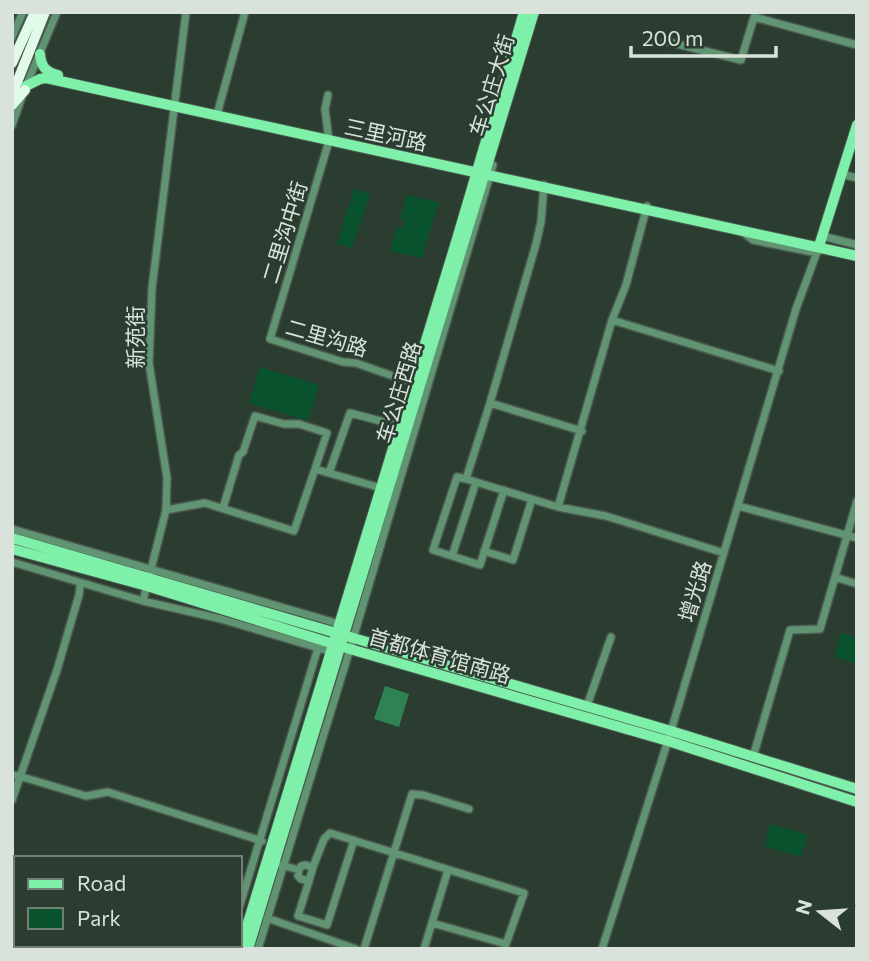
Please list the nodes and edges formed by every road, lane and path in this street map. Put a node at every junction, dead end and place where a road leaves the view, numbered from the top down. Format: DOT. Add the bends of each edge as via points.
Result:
graph roads {
  1 [pos="23,12"];
  2 [pos="35,12"];
  3 [pos="45,12"];
  4 [pos="57,12"];
  5 [pos="186,12"];
  6 [pos="245,12"];
  7 [pos="524,12"];
  8 [pos="534,12"];
  9 [pos="12,37"];
  10 [pos="664,41"];
  11 [pos="857,45"];
  12 [pos="40,54"];
  13 [pos="12,63"];
  14 [pos="25,88"];
  15 [pos="12,95"];
  16 [pos="328,95"];
  17 [pos="12,104"];
  18 [pos="175,105"];
  19 [pos="219,111"];
  20 [pos="12,125"];
  21 [pos="857,125"];
  22 [pos="329,139"];
  23 [pos="486,171"];
  24 [pos="841,174"];
  25 [pos="857,178"];
  26 [pos="544,185"];
  27 [pos="646,210"];
  28 [pos="819,245"];
  29 [pos="470,246"];
  30 [pos="854,252"];
  31 [pos="459,259"];
  32 [pos="857,262"];
  33 [pos="612,320"];
  34 [pos="270,339"];
  35 [pos="779,371"];
  36 [pos="413,383"];
  37 [pos="489,403"];
  38 [pos="400,426"];
  39 [pos="582,430"];
  40 [pos="327,433"];
  41 [pos="342,437"];
  42 [pos="315,469"];
  43 [pos="329,473"];
  44 [pos="466,479"];
  45 [pos="476,482"];
  46 [pos="381,488"];
  47 [pos="504,491"];
  48 [pos="532,499"];
  49 [pos="857,501"];
  50 [pos="738,506"];
  51 [pos="558,507"];
  52 [pos="223,508"];
  53 [pos="166,510"];
  54 [pos="12,529"];
  55 [pos="847,535"];
  56 [pos="12,538"];
  57 [pos="857,538"];
  58 [pos="12,549"];
  59 [pos="484,551"];
  60 [pos="724,553"];
  61 [pos="452,556"];
  62 [pos="12,562"];
  63 [pos="149,578"];
  64 [pos="835,578"];
  65 [pos="857,584"];
  66 [pos="80,587"];
  67 [pos="143,601"];
  68 [pos="611,637"];
  69 [pos="341,640"];
  70 [pos="318,648"];
  71 [pos="587,706"];
  72 [pos="670,736"];
  73 [pos="752,757"];
  74 [pos="16,776"];
  75 [pos="857,789"];
  76 [pos="12,800"];
  77 [pos="857,802"];
  78 [pos="469,809"];
  79 [pos="354,840"];
  80 [pos="261,841"];
  81 [pos="393,852"];
  82 [pos="275,863"];
  83 [pos="313,867"];
  84 [pos="299,870"];
  85 [pos="448,870"];
  86 [pos="309,881"];
  87 [pos="242,899"];
  88 [pos="267,918"];
  89 [pos="432,923"];
  90 [pos="242,944"];
  91 [pos="248,949"];
  92 [pos="258,949"];
  93 [pos="356,949"];
  94 [pos="364,949"];
  95 [pos="424,949"];
  96 [pos="602,949"];
  1 -- 9 [label="street"];
  2 -- 13 [label="highway"];
  3 -- 15 [label="highway"];
  4 -- 12 [label="street"];
  5 -- 18 [label="street, 新苑街"];
  6 -- 19 [label="street"];
  7 -- 23 [label="main road, 车公庄大街"];
  8 -- 23 [label="main road, 车公庄大街"];
  10 -- 11 [label="street" via="741,60 754,17"];
  12 -- 14 [label="street"];
  12 -- 18 [label="main road, 三里河路" via="48,72"];
  14 -- 17 [label="highway"];
  14 -- 18 [label="main road, 三里河路" via="46,78"];
  14 -- 20 [label="street"];
  16 -- 22 [label="street"];
  18 -- 19 [label="main road, 三里河路"];
  18 -- 22 [label="main road, 三里河路"];
  18 -- 53 [label="street, 新苑街" via="152,284 149,363 167,478"];
  19 -- 22 [label="main road, 三里河路"];
  21 -- 24 [label="main road"];
  22 -- 23 [label="main road, 三里河路"];
  22 -- 34 [label="street, 二里沟中街"];
  23 -- 26 [label="main road, 三里河路"];
  23 -- 29 [label="street"];
  23 -- 31 [label="main road, 车公庄西路"];
  23 -- 36 [label="main road, 车公庄西路"];
  24 -- 25 [label="street"];
  24 -- 28 [label="main road"];
  26 -- 27 [label="main road, 三里河路"];
  26 -- 37 [label="street" via="536,244"];
  27 -- 28 [label="main road, 三里河路"];
  27 -- 28 [label="main road, 三里河路"];
  27 -- 33 [label="street"];
  28 -- 30 [label="main road, 三里河路"];
  28 -- 35 [label="street, 增光路"];
  29 -- 31 [label="main road"];
  29 -- 69 [label="street"];
  30 -- 32 [label="street, 三里河路"];
  31 -- 69 [label="main road, 车公庄西路"];
  33 -- 35 [label="street"];
  33 -- 39 [label="street"];
  34 -- 36 [label="street, 二里沟路"];
  35 -- 50 [label="street, 增光路"];
  36 -- 38 [label="main road, 车公庄西路"];
  37 -- 39 [label="street"];
  37 -- 44 [label="street"];
  38 -- 41 [label="street" via="350,413"];
  38 -- 46 [label="main road, 车公庄西路"];
  39 -- 51 [label="street"];
  40 -- 41 [label="street"];
  40 -- 42 [label="street"];
  40 -- 52 [label="street" via="255,416"];
  41 -- 43 [label="street"];
  42 -- 43 [label="street"];
  42 -- 52 [label="street" via="294,531"];
  43 -- 46 [label="street"];
  44 -- 45 [label="street"];
  44 -- 61 [label="street" via="457,477 433,550"];
  45 -- 47 [label="street"];
  45 -- 61 [label="street"];
  46 -- 69 [label="main road, 车公庄西路"];
  47 -- 48 [label="street"];
  47 -- 59 [label="street"];
  48 -- 51 [label="street"];
  48 -- 59 [label="street" via="513,560"];
  49 -- 55 [label="street"];
  50 -- 55 [label="street"];
  50 -- 60 [label="street, 增光路"];
  51 -- 60 [label="street" via="606,516"];
  52 -- 53 [label="street" via="205,503"];
  53 -- 63 [label="street, 新苑街"];
  54 -- 63 [label="street, 首都体育馆南路"];
  55 -- 57 [label="street"];
  55 -- 64 [label="street"];
  56 -- 63 [label="main road, 首都体育馆南路"];
  58 -- 63 [label="main road, 首都体育馆南路"];
  59 -- 61 [label="street" via="480,565"];
  60 -- 72 [label="street, 增光路"];
  62 -- 67 [label="street, 首都体育馆南路"];
  63 -- 67 [label="street, 新苑街"];
  63 -- 69 [label="main road, 首都体育馆南路"];
  64 -- 65 [label="street"];
  64 -- 73 [label="street" via="820,629 790,630"];
  66 -- 74 [label="street" via="57,670"];
  67 -- 70 [label="street, 首都体育馆南路"];
  68 -- 71 [label="street"];
  69 -- 70 [label="street, 首都体育馆南路"];
  69 -- 71 [label="main road, 首都体育馆南路"];
  69 -- 72 [label="main road, 首都体育馆南路"];
  69 -- 82 [label="main road, 车公庄西路"];
  69 -- 82 [label="street"];
  70 -- 80 [label="street"];
  71 -- 72 [label="main road, 首都体育馆南路"];
  72 -- 73 [label="main road, 首都体育馆南路"];
  72 -- 77 [label="main road, 首都体育馆南路"];
  72 -- 96 [label="street, 增光路"];
  73 -- 75 [label="main road, 首都体育馆南路"];
  74 -- 76 [label="street"];
  74 -- 80 [label="street" via="86,796 108,792"];
  78 -- 81 [label="street" via="412,794"];
  79 -- 81 [label="street"];
  79 -- 83 [label="street" via="330,833"];
  79 -- 86 [label="street" via="327,925 298,916"];
  80 -- 87 [label="street"];
  81 -- 85 [label="street"];
  81 -- 94 [label="street"];
  82 -- 84 [label="street"];
  82 -- 88 [label="street"];
  82 -- 90 [label="main road, 车公庄西路"];
  82 -- 91 [label="main road, 车公庄西路"];
  83 -- 84 [label="street" via="305,865"];
  83 -- 86 [label="street"];
  84 -- 86 [label="street" via="298,876"];
  85 -- 89 [label="street"];
  85 -- 89 [label="street" via="524,893 506,944"];
  88 -- 92 [label="street"];
  88 -- 93 [label="street"];
  89 -- 95 [label="street"];
}
